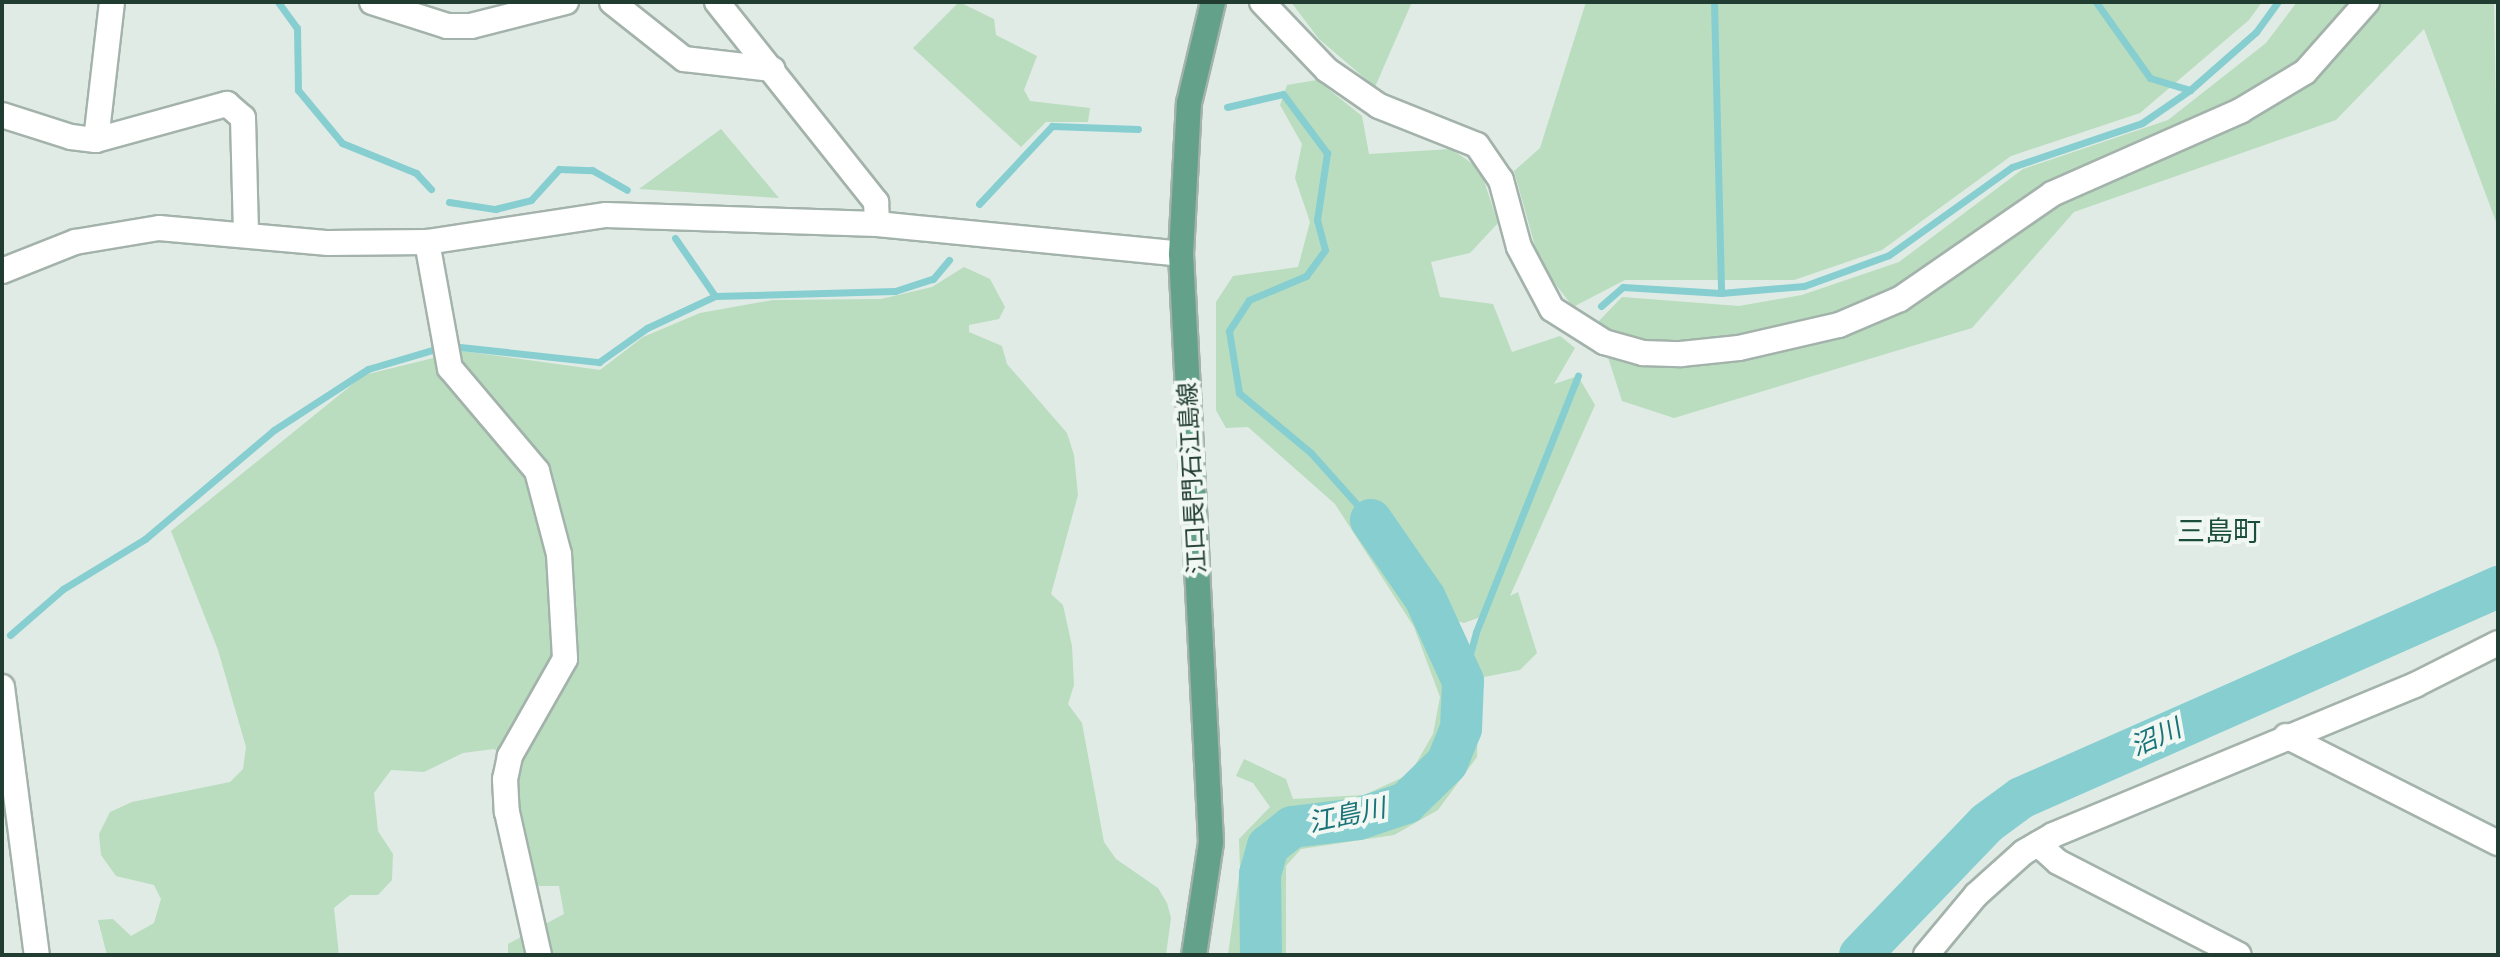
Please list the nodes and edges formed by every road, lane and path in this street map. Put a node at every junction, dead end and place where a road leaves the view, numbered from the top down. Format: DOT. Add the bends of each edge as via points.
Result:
graph roads {
  1 [pos="112,2"];
  2 [pos="372,2"];
  3 [pos="566,2"];
  4 [pos="612,2"];
  5 [pos="717,2"];
  6 [pos="1213,2"];
  7 [pos="1262,2"];
  8 [pos="2367,2"];
  9 [pos="772,69"];
  10 [pos="2,115"];
  11 [pos="96,140"];
  12 [pos="877,224"];
  13 [pos="246,234"];
  14 [pos="427,242"];
  15 [pos="1181,254"];
  16 [pos="2,271"];
  17 [pos="2498,643"];
  18 [pos="2,687"];
  19 [pos="2286,736"];
  20 [pos="2498,843"];
  21 [pos="2038,844"];
  22 [pos="37,955"];
  23 [pos="539,955"];
  24 [pos="1194,955"];
  25 [pos="1926,955"];
  26 [pos="2239,955"];
  1 -- 11 [label="street"];
  2 -- 3 [label="street" via="447,26 471,26"];
  4 -- 9 [label="street" via="684,59"];
  5 -- 9 [label="street"];
  6 -- 15 [label="main road, 江口長門石江島線" via="1189,103"];
  7 -- 8 [label="street" via="1327,70 1379,106 1477,145 1501,180 1519,247 1552,309 1604,342 1643,353 1681,354 1739,348 1839,325 1900,299 2052,194 2240,111 2305,72"];
  9 -- 12 [label="street" via="876,202"];
  10 -- 11 [label="street"];
  11 -- 13 [label="street" via="227,104 243,118"];
  12 -- 14 [label="street" via="606,215"];
  12 -- 15 [label="street"];
  13 -- 14 [label="street" via="328,243"];
  13 -- 16 [label="street" via="172,228 118,233 75,242"];
  14 -- 23 [label="street" via="450,368 537,471 559,554 565,659 510,756 505,779 507,812"];
  15 -- 24 [label="main road, 江口長門石江島線" via="1211,842"];
  17 -- 19 [label="street" via="2415,685"];
  18 -- 22 [label="street"];
  19 -- 20 [label="street"];
  19 -- 21 [label="street"];
  21 -- 25 [label="street" via="1976,895"];
  21 -- 26 [label="street" via="2058,862"];
}
